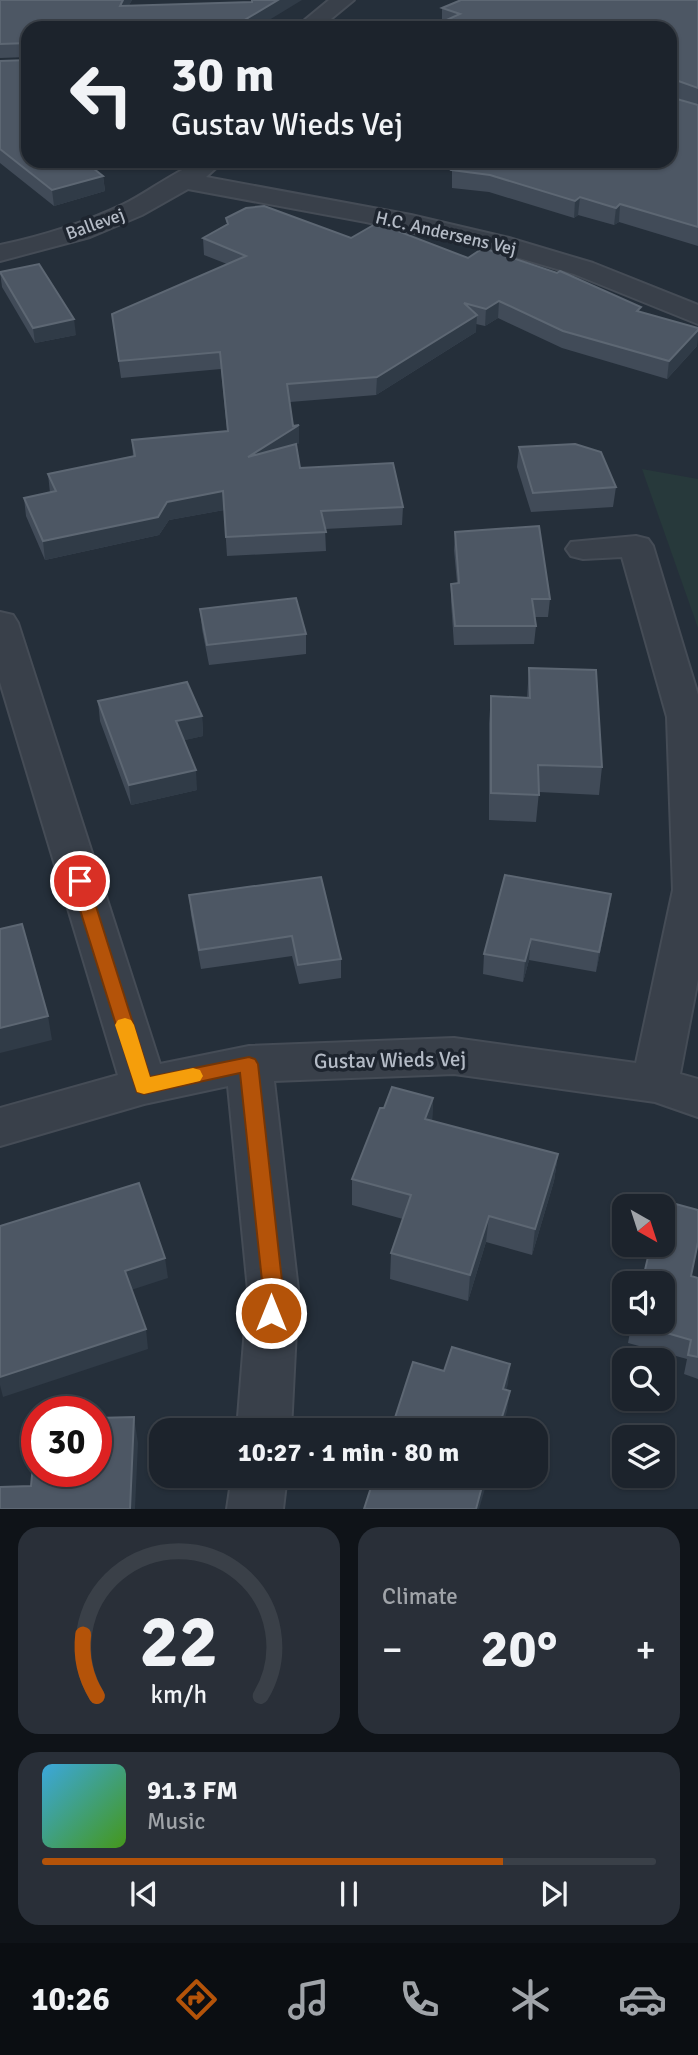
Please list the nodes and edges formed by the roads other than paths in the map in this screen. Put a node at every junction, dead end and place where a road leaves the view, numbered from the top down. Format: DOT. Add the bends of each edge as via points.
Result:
graph roads {
  1 [pos="343,0"];
  2 [pos="315,21"];
  3 [pos="202,168"];
  4 [pos="185,181"];
  5 [pos="0,253"];
  6 [pos="698,315"];
  7 [pos="583,548"];
  8 [pos="0,623"];
  9 [pos="249,1064"];
  10 [pos="655,1084"];
  11 [pos="144,1086"];
  12 [pos="698,1098"];
  13 [pos="0,1127"];
  14 [pos="265,1418"];
  15 [pos="258,1488"];
  16 [pos="256,1509"];
  1 -- 2 [label="street"];
  3 -- 4 [label="street, Ballevej"];
  4 -- 5 [label="street, Ballevej" via="75,233"];
  4 -- 6 [label="street, H.C. Andersens Vej" via="472,237 546,256"];
  7 -- 10 [label="street" via="636,545 686,717 694,890"];
  8 -- 11 [label="street"];
  9 -- 10 [label="street, Gustav Wieds Vej" via="454,1056"];
  9 -- 11 [label="street, Gustav Wieds Vej"];
  9 -- 14 [label="street" via="273,1290"];
  10 -- 12 [label="street, Gustav Wieds Vej"];
  11 -- 13 [label="street, Gustav Wieds Vej"];
  15 -- 16 [label="street"];
}
